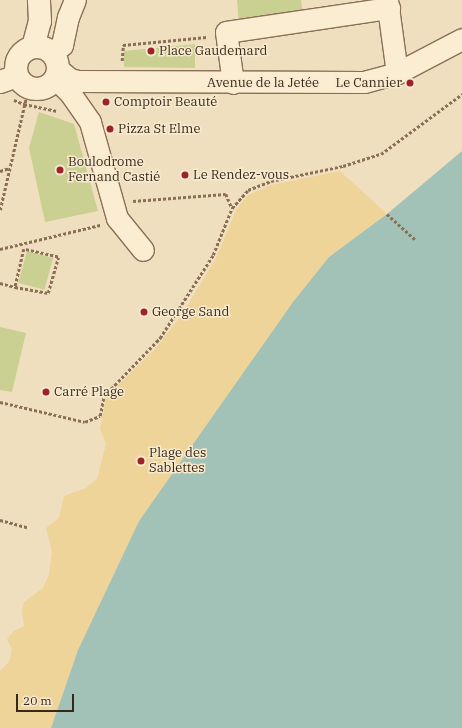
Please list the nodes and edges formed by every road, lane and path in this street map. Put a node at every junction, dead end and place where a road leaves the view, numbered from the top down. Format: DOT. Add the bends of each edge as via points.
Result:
graph roads {
  1 [pos="73,3"];
  2 [pos="388,4"];
  3 [pos="40,10"];
  4 [pos="218,34"];
  5 [pos="462,39"];
  6 [pos="49,62"];
  7 [pos="121,66"];
  8 [pos="397,73"];
  9 [pos="16,82"];
  10 [pos="233,83"];
  11 [pos="462,94"];
  12 [pos="9,168"];
  13 [pos="0,171"];
  14 [pos="0,210"];
  15 [pos="387,214"];
  16 [pos="117,218"];
  17 [pos="416,240"];
  18 [pos="0,250"];
  19 [pos="143,250"];
  20 [pos="0,283"];
  21 [pos="15,286"];
  22 [pos="0,402"];
  23 [pos="0,520"];
  24 [pos="27,527"];
  1 -- 3 [label="street"];
  1 -- 6 [label="street" via="62,45"];
  2 -- 4 [label="street"];
  2 -- 8 [label="street"];
  3 -- 6 [label="street"];
  4 -- 7 [label="path" via="123,45"];
  4 -- 10 [label="street"];
  5 -- 8 [label="street, Avenue de la Jetée"];
  6 -- 9 [label="street" via="47,86 35,89"];
  6 -- 9 [label="street" via="27,49 18,58"];
  6 -- 10 [label="street, Avenue de la Jetée" via="70,79 78,81"];
  6 -- 16 [label="street" via="90,122"];
  8 -- 10 [label="street, Avenue de la Jetée" via="364,82"];
  9 -- 12 [label="path"];
  11 -- 22 [label="path" via="381,154 343,166 271,180 248,190 232,208 212,255 160,338 104,396 100,416 85,422"];
  12 -- 13 [label="path"];
  12 -- 14 [label="path"];
  15 -- 17 [label="path"];
  16 -- 18 [label="path" via="103,224"];
  16 -- 19 [label="street"];
  20 -- 21 [label="path"];
  21 -- 21 [label="path" via="48,293 58,257 24,249"];
  23 -- 24 [label="path"];
}
